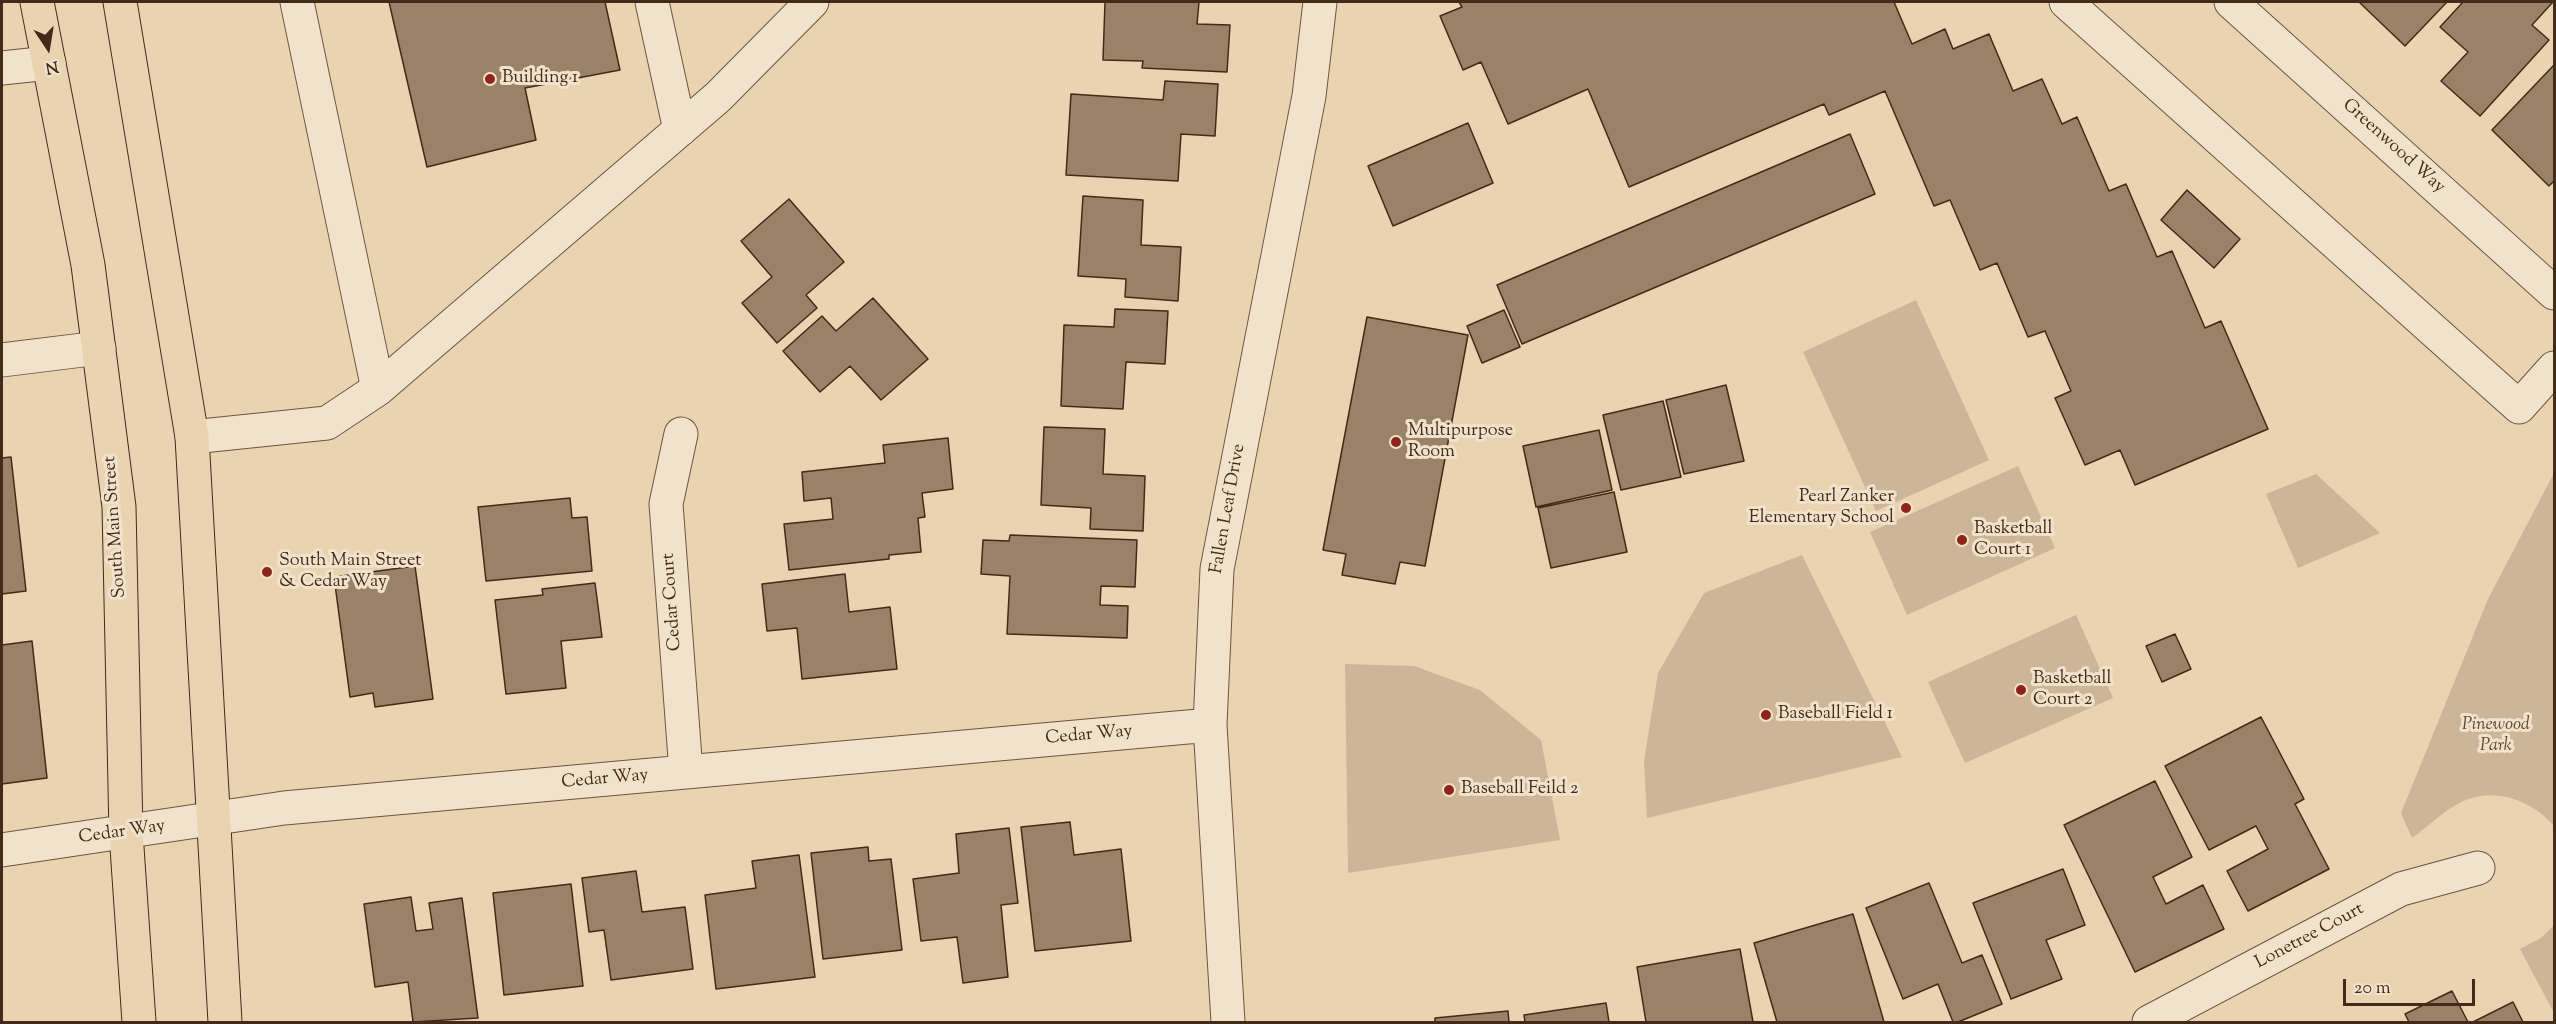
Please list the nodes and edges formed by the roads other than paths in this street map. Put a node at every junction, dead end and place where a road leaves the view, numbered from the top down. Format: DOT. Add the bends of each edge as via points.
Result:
graph roads {
  1 [pos="37,2"];
  2 [pos="120,2"];
  3 [pos="297,2"];
  4 [pos="652,2"];
  5 [pos="812,2"];
  6 [pos="1320,2"];
  7 [pos="2066,2"];
  8 [pos="2230,2"];
  9 [pos="49,63"];
  10 [pos="2,68"];
  11 [pos="680,130"];
  12 [pos="2554,293"];
  13 [pos="99,348"];
  14 [pos="2,360"];
  15 [pos="2554,368"];
  16 [pos="378,389"];
  17 [pos="681,434"];
  18 [pos="192,437"];
  19 [pos="1210,724"];
  20 [pos="686,772"];
  21 [pos="213,820"];
  22 [pos="126,833"];
  23 [pos="2,850"];
  24 [pos="2478,868"];
  25 [pos="139,1023"];
  26 [pos="225,1023"];
  27 [pos="1228,1023"];
  28 [pos="2149,1023"];
  1 -- 9 [label="main road, South Main Street"];
  2 -- 18 [label="main road"];
  3 -- 16 [label="street"];
  4 -- 11 [label="street"];
  5 -- 11 [label="street"];
  6 -- 19 [label="street, Fallen Leaf Drive" via="1309,96 1217,569"];
  7 -- 15 [label="street" via="2519,407"];
  8 -- 12 [label="street, Greenwood Way"];
  9 -- 10 [label="street"];
  9 -- 13 [label="main road, South Main Street" via="88,266"];
  11 -- 16 [label="street"];
  13 -- 14 [label="street"];
  13 -- 22 [label="main road, South Main Street" via="119,507"];
  16 -- 18 [label="street" via="327,423"];
  17 -- 20 [label="street, Cedar Court" via="666,504"];
  18 -- 21 [label="main road"];
  19 -- 20 [label="street, Cedar Way"];
  19 -- 27 [label="street, Fallen Leaf Drive"];
  20 -- 21 [label="street, Cedar Way" via="284,808"];
  21 -- 22 [label="street, Cedar Way"];
  21 -- 26 [label="main road"];
  22 -- 23 [label="street, Cedar Way"];
  22 -- 25 [label="main road, South Main Street"];
  24 -- 28 [label="street, Lonetree Court" via="2401,889"];
}
